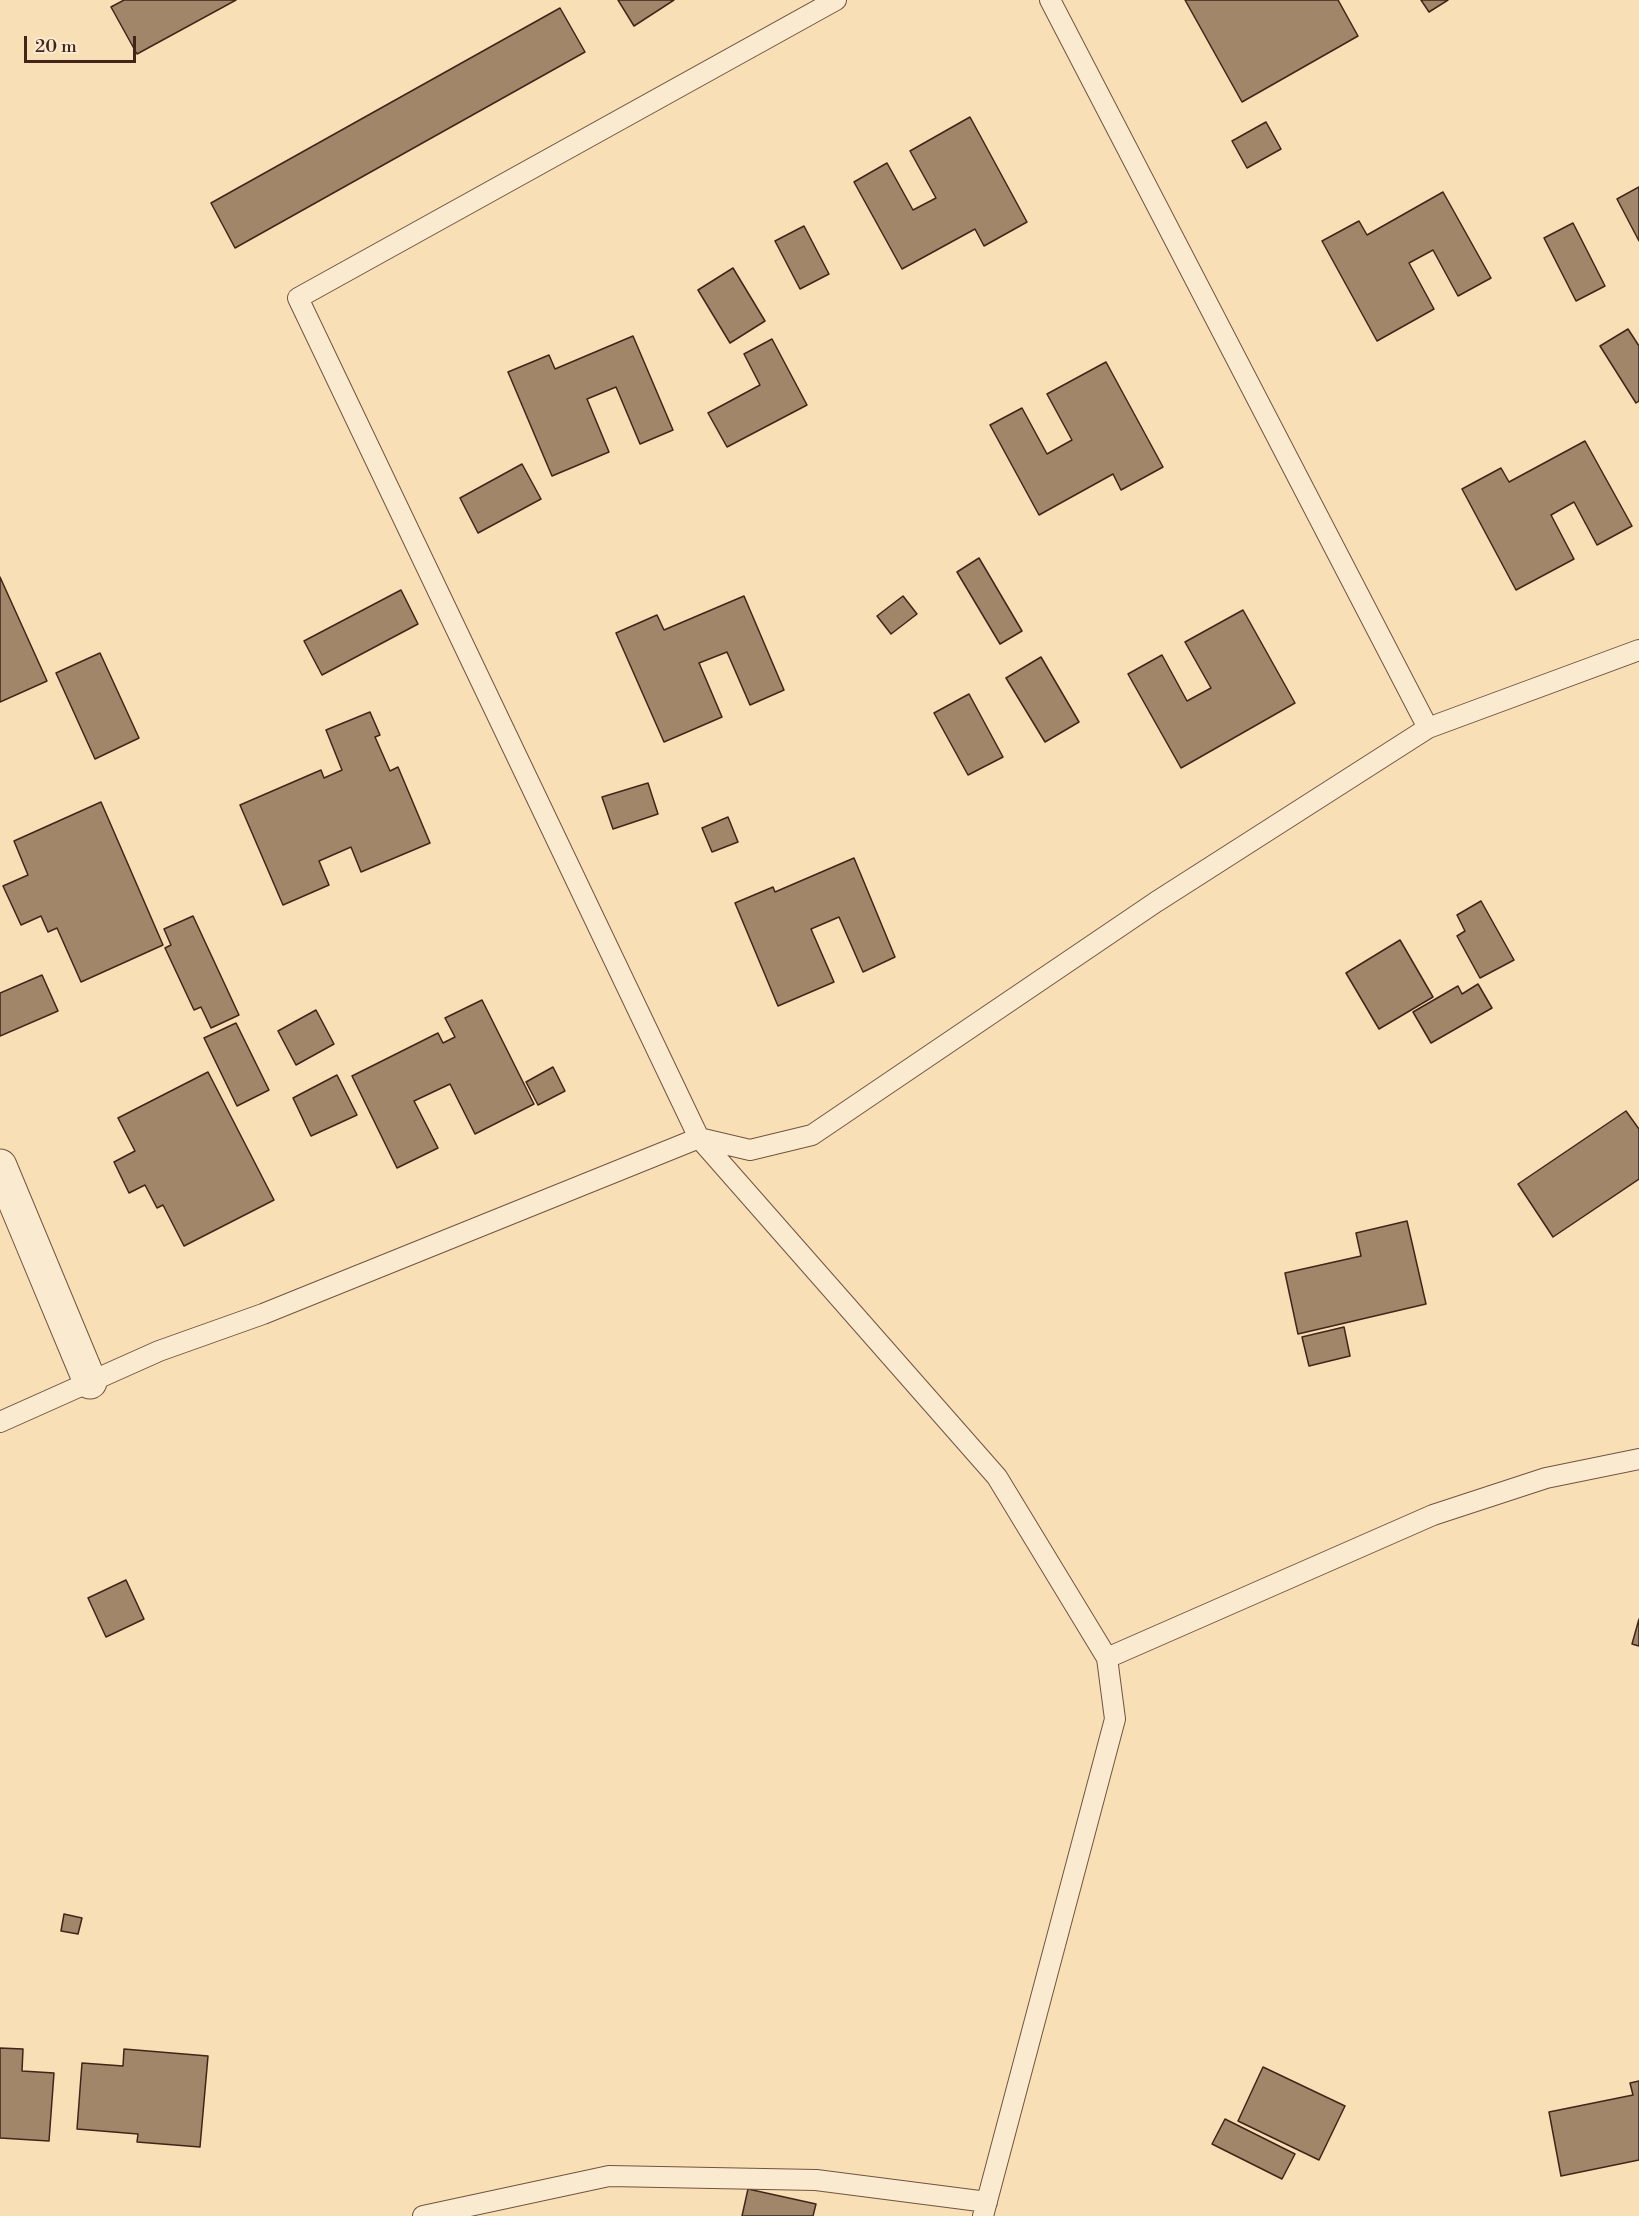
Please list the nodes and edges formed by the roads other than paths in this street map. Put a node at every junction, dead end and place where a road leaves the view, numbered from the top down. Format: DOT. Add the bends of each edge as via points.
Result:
graph roads {
  1 [pos="836,0"];
  2 [pos="1050,0"];
  3 [pos="1639,650"];
  4 [pos="1428,728"];
  5 [pos="699,1138"];
  6 [pos="0,1166"];
  7 [pos="90,1382"];
  8 [pos="0,1422"];
  9 [pos="1639,1459"];
  10 [pos="1107,1658"];
  11 [pos="985,2209"];
  12 [pos="423,2216"];
  1 -- 5 [label="lane" via="298,298"];
  2 -- 4 [label="lane"];
  3 -- 4 [label="lane"];
  4 -- 5 [label="lane" via="1156,902 812,1135 750,1150"];
  5 -- 7 [label="lane"];
  5 -- 10 [label="lane" via="997,1477"];
  6 -- 7 [label="street"];
  7 -- 8 [label="lane"];
  9 -- 10 [label="lane" via="1546,1478 1433,1515"];
  10 -- 11 [label="lane" via="1115,1719"];
  11 -- 12 [label="lane" via="816,2180 609,2176"];
}
